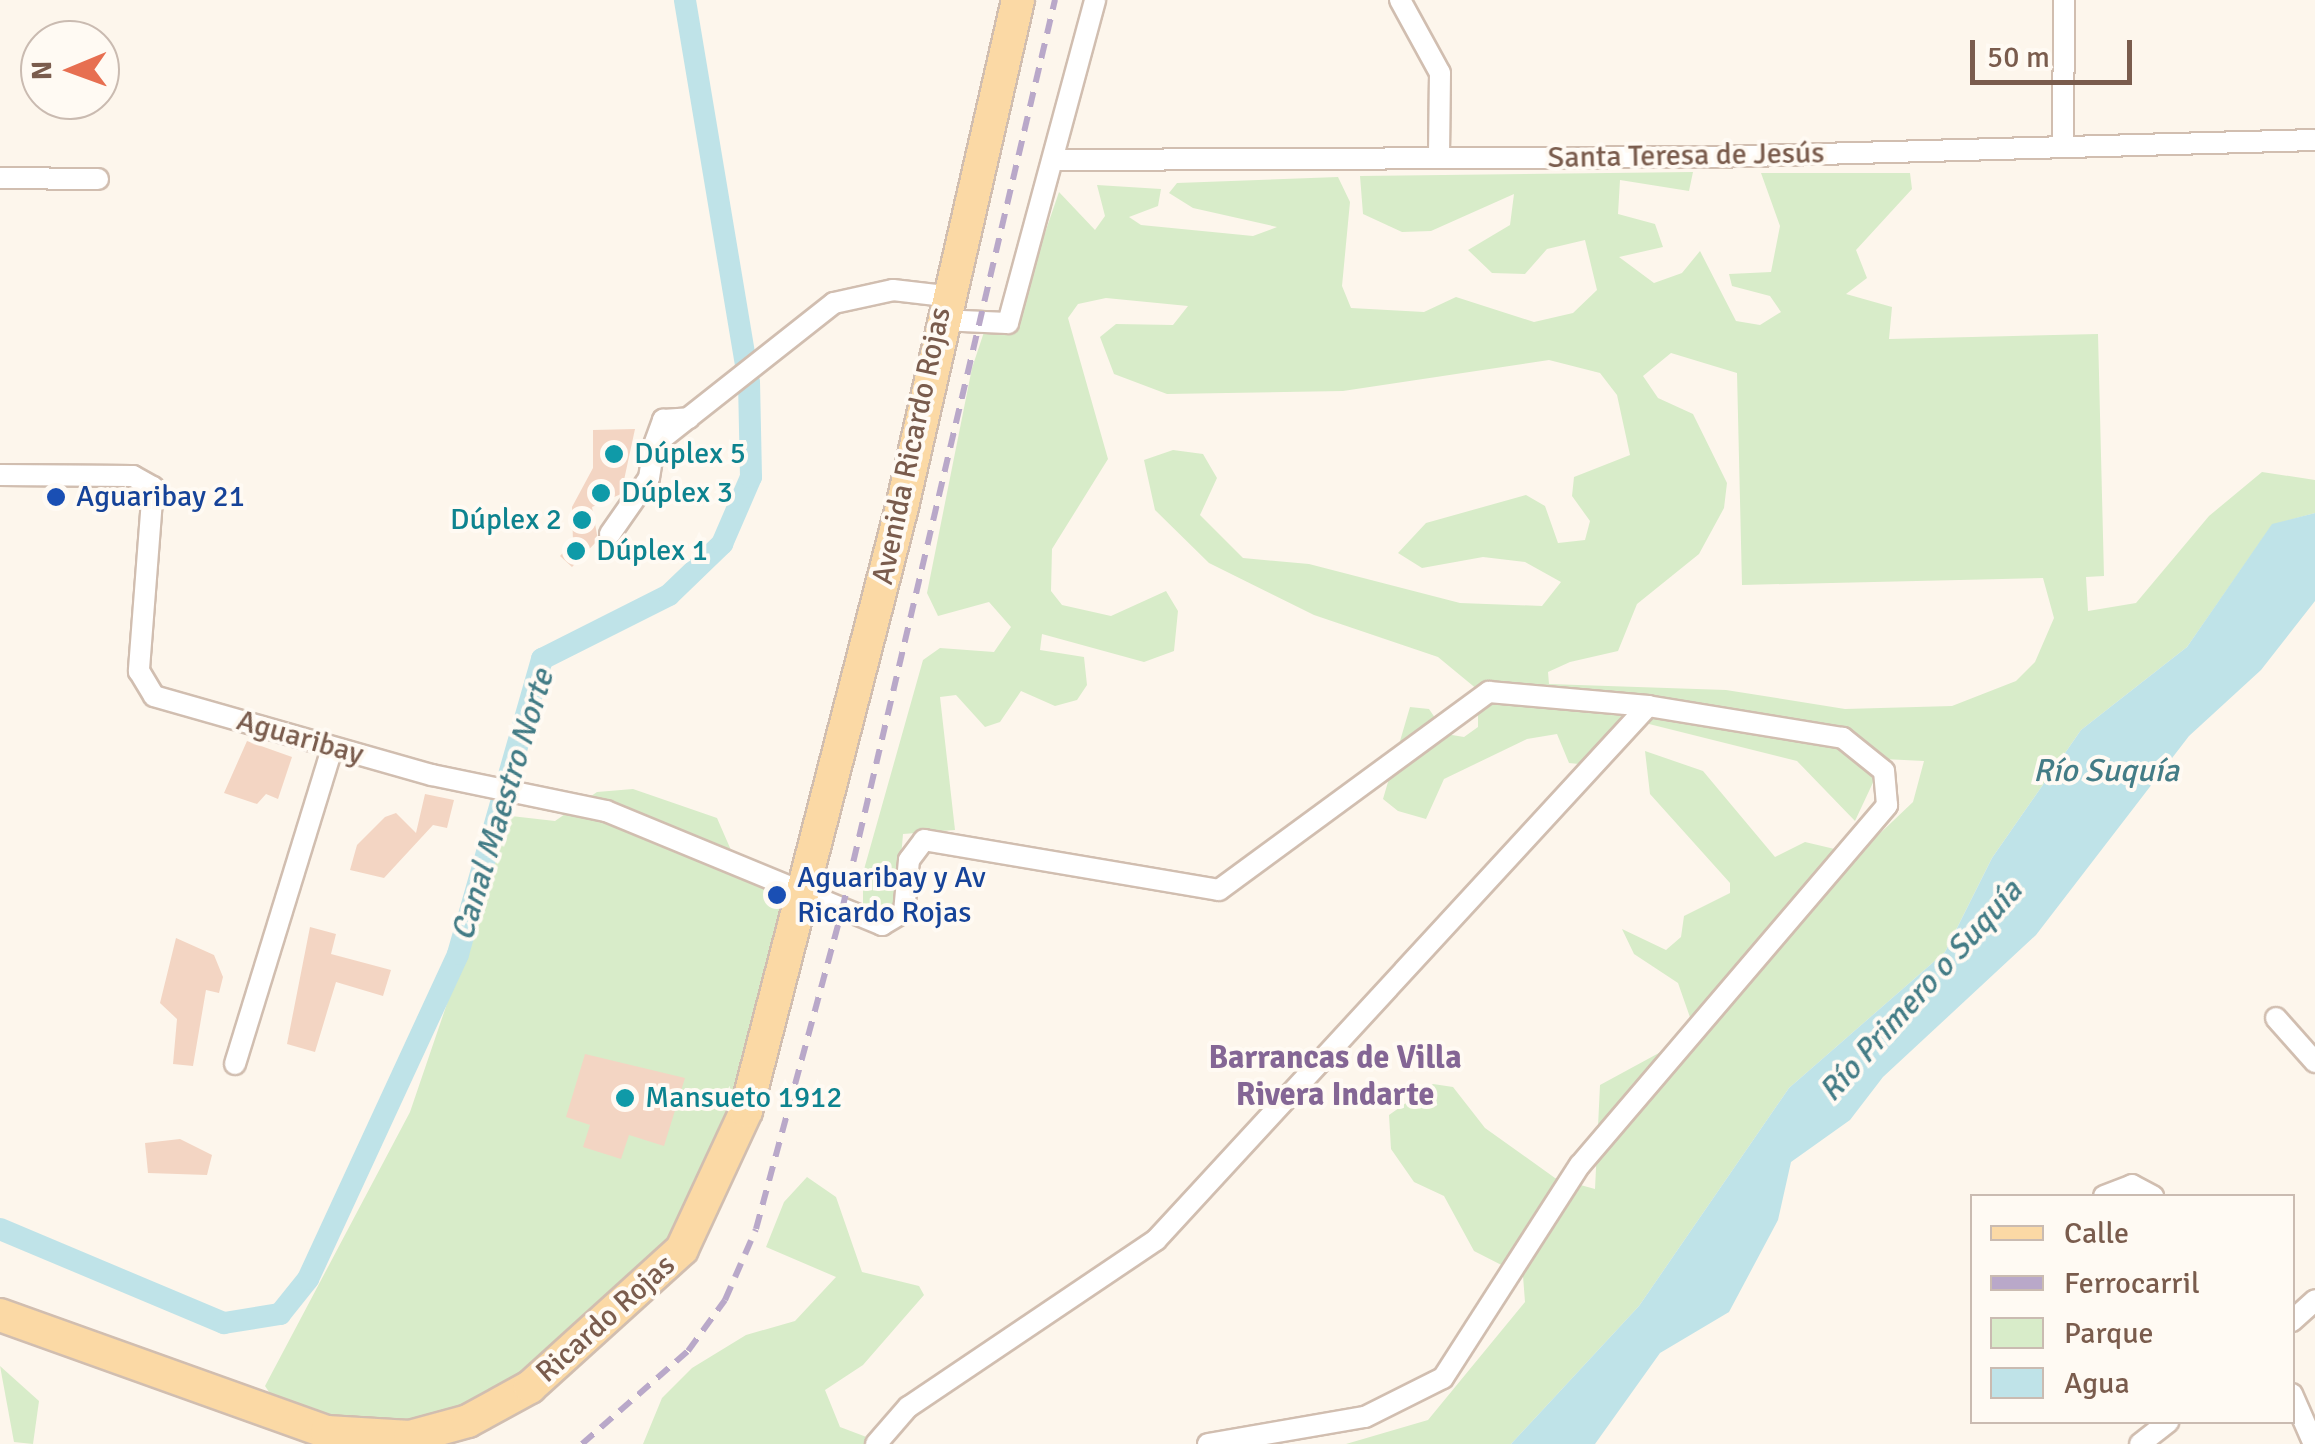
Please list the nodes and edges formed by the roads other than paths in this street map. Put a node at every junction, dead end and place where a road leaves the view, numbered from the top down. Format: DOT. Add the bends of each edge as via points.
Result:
graph roads {
  1 [pos="1018,0"];
  2 [pos="1094,0"];
  3 [pos="1400,0"];
  4 [pos="2064,0"];
  5 [pos="2315,140"];
  6 [pos="2064,147"];
  7 [pos="1438,158"];
  8 [pos="1057,160"];
  9 [pos="0,178"];
  10 [pos="98,179"];
  11 [pos="942,308"];
  12 [pos="0,475"];
  13 [pos="610,534"];
  14 [pos="1648,706"];
  15 [pos="332,748"];
  16 [pos="800,890"];
  17 [pos="2276,1018"];
  18 [pos="2315,1062"];
  19 [pos="234,1064"];
  20 [pos="2109,1194"];
  21 [pos="2149,1194"];
  22 [pos="2315,1300"];
  23 [pos="0,1315"];
  24 [pos="2295,1317"];
  25 [pos="2295,1401"];
  26 [pos="2165,1424"];
  27 [pos="886,1440"];
  28 [pos="1208,1444"];
  29 [pos="2140,1444"];
  30 [pos="2314,1444"];
  1 -- 11 [label="main road, Avenida Ricardo Rojas"];
  2 -- 8 [label="street"];
  3 -- 7 [label="street" via="1440,73"];
  4 -- 6 [label="street"];
  5 -- 6 [label="street, Santa Teresa de Jesús"];
  6 -- 7 [label="street, Santa Teresa de Jesús"];
  7 -- 8 [label="street, Santa Teresa de Jesús"];
  8 -- 11 [label="street" via="1008,323"];
  9 -- 10 [label="street"];
  11 -- 13 [label="street" via="893,290 834,304 688,418 663,420 649,478"];
  11 -- 16 [label="main road, Avenida Ricardo Rojas" via="892,545"];
  12 -- 15 [label="street, Aguaribay" via="145,480 157,500 143,686"];
  14 -- 16 [label="street, Aguaribay" via="1489,692 1219,890 944,837 912,850 904,912 891,923"];
  14 -- 27 [label="street" via="1156,1240 908,1407"];
  14 -- 28 [label="street" via="1843,738 1884,771 1887,805 1580,1165 1443,1378 1364,1417"];
  15 -- 16 [label="street, Aguaribay" via="606,811"];
  15 -- 19 [label="street"];
  16 -- 23 [label="main road, Ricardo Rojas" via="746,1111 704,1212 682,1249 614,1320 501,1404 441,1431 357,1437"];
  17 -- 18 [label="street"];
  20 -- 21 [label="street" via="2132,1185"];
  22 -- 24 [label="street"];
  25 -- 30 [label="street"];
  26 -- 29 [label="street"];
}
